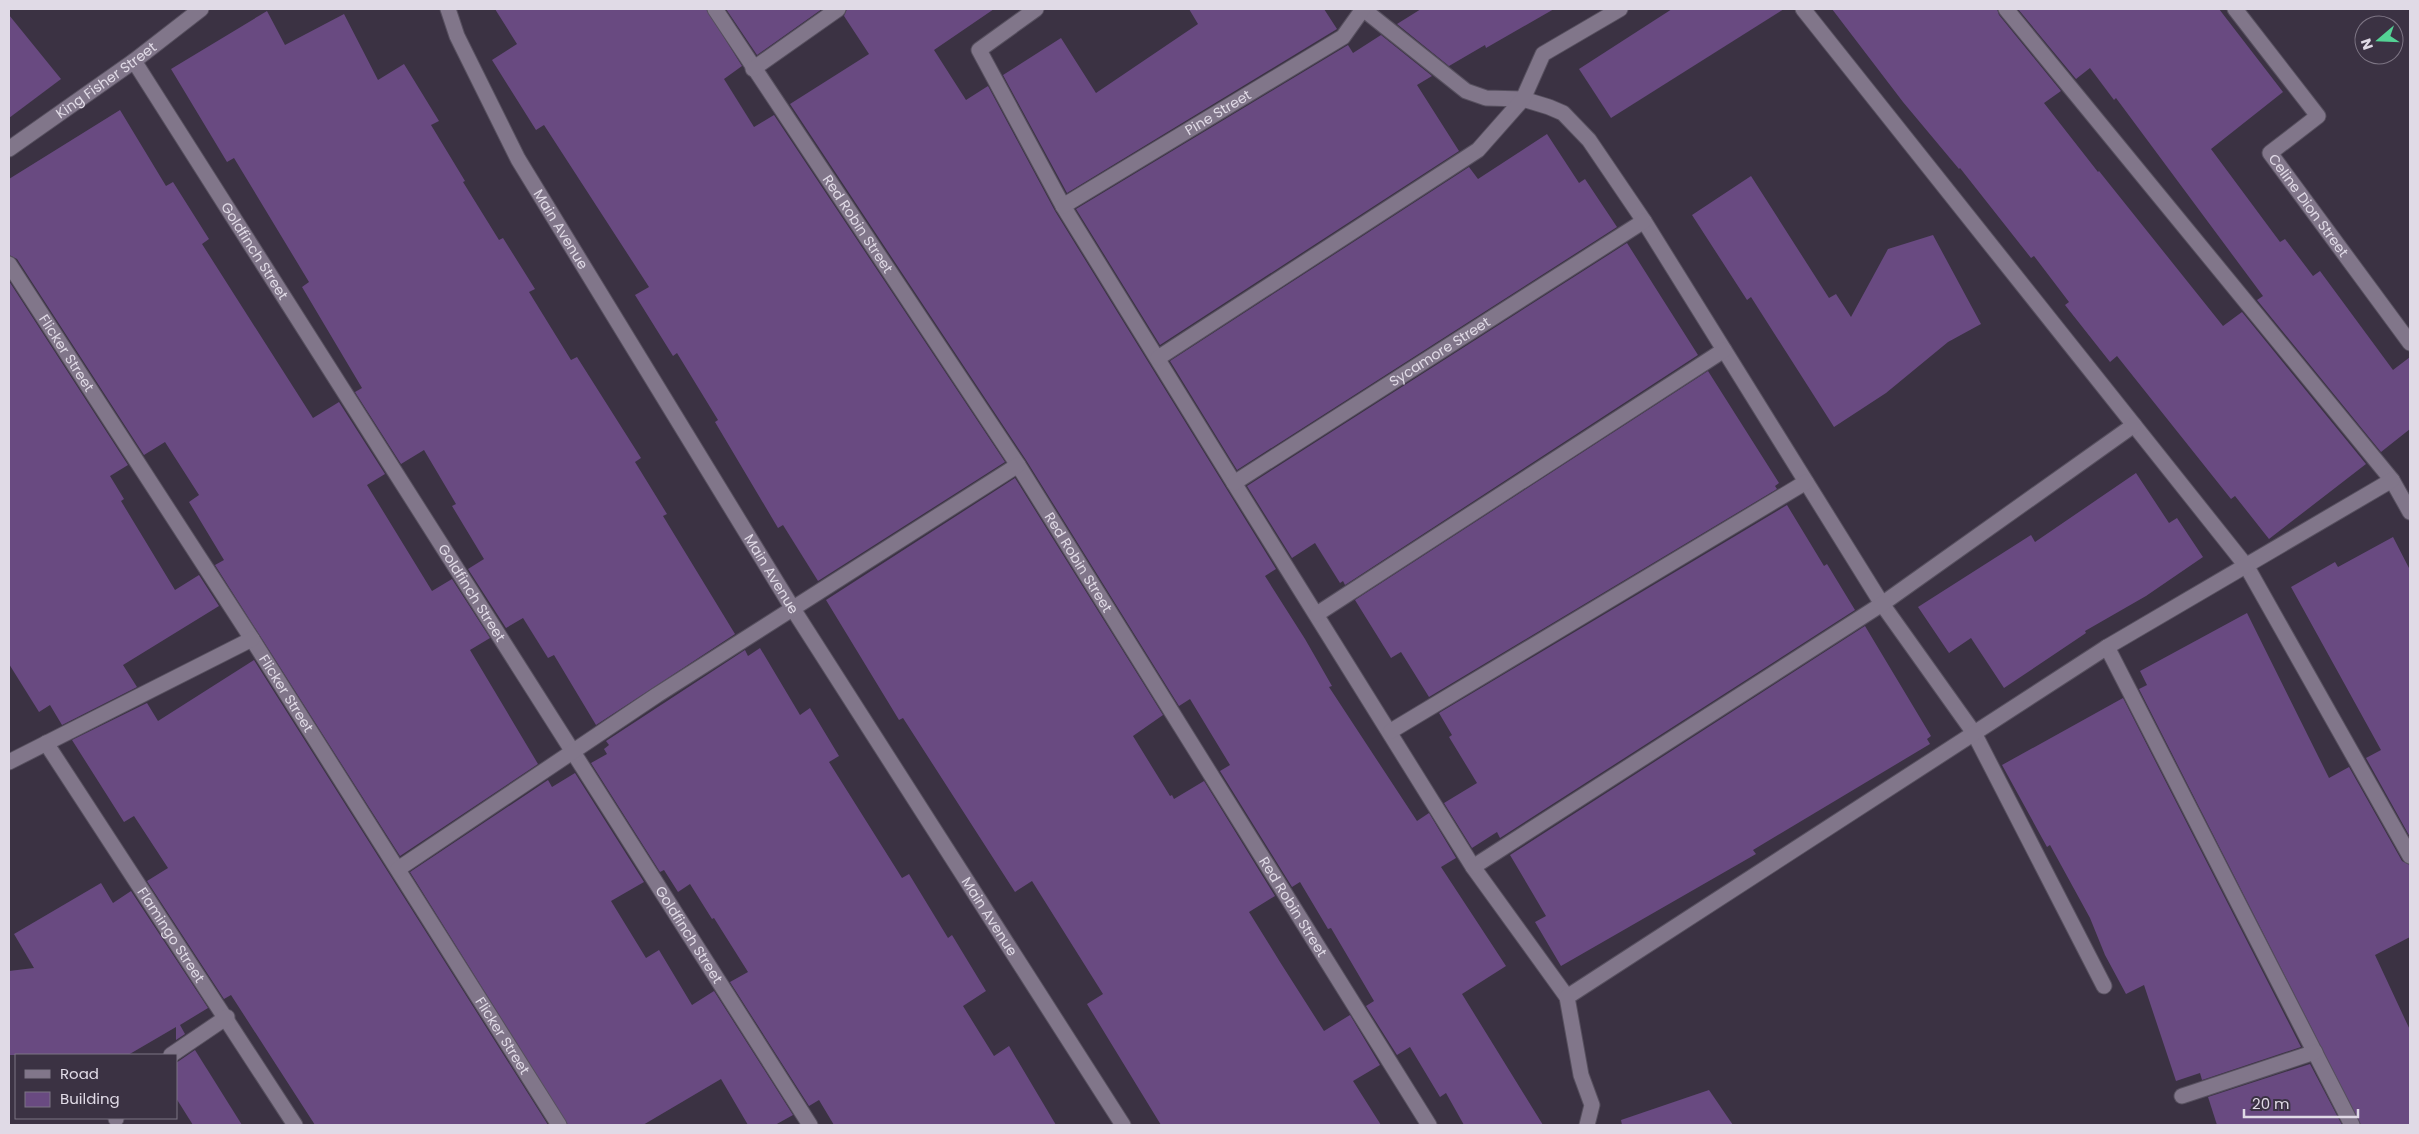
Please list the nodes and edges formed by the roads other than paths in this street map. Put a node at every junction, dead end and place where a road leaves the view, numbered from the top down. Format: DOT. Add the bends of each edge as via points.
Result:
graph roads {
  1 [pos="201,9"];
  2 [pos="448,9"];
  3 [pos="715,9"];
  4 [pos="838,9"];
  5 [pos="1036,9"];
  6 [pos="1363,9"];
  7 [pos="1620,9"];
  8 [pos="1803,9"];
  9 [pos="2006,9"];
  10 [pos="2235,9"];
  11 [pos="134,60"];
  12 [pos="753,69"];
  13 [pos="1523,99"];
  14 [pos="9,149"];
  15 [pos="1063,206"];
  16 [pos="1644,222"];
  17 [pos="9,264"];
  18 [pos="2410,342"];
  19 [pos="1724,350"];
  20 [pos="1158,358"];
  21 [pos="2134,425"];
  22 [pos="1018,465"];
  23 [pos="2392,480"];
  24 [pos="1806,482"];
  25 [pos="1234,483"];
  26 [pos="2410,512"];
  27 [pos="2247,567"];
  28 [pos="1882,604"];
  29 [pos="793,609"];
  30 [pos="1317,614"];
  31 [pos="252,638"];
  32 [pos="2107,647"];
  33 [pos="1390,731"];
  34 [pos="1974,733"];
  35 [pos="46,743"];
  36 [pos="572,752"];
  37 [pos="9,762"];
  38 [pos="2410,856"];
  39 [pos="1473,867"];
  40 [pos="398,869"];
  41 [pos="2104,986"];
  42 [pos="1567,997"];
  43 [pos="227,1017"];
  44 [pos="2314,1052"];
  45 [pos="172,1054"];
  46 [pos="2182,1096"];
  47 [pos="295,1125"];
  48 [pos="559,1125"];
  49 [pos="810,1125"];
  50 [pos="1122,1125"];
  51 [pos="1429,1125"];
  52 [pos="1587,1125"];
  53 [pos="2352,1125"];
  1 -- 11 [label="street, King Fisher Street"];
  2 -- 29 [label="street, Main Avenue" via="457,36 518,159"];
  3 -- 12 [label="street, Red Robin Street"];
  4 -- 12 [label="street"];
  5 -- 15 [label="street" via="979,50"];
  6 -- 13 [label="street" via="1466,91 1486,98"];
  6 -- 15 [label="street, Pine Street" via="1343,37"];
  7 -- 13 [label="street" via="1543,54"];
  8 -- 21 [label="street"];
  9 -- 23 [label="street"];
  10 -- 18 [label="street, Celine Dion Street" via="2318,116 2270,153"];
  11 -- 14 [label="street, King Fisher Street"];
  11 -- 36 [label="street, Goldfinch Street"];
  12 -- 22 [label="street, Red Robin Street"];
  13 -- 16 [label="street" via="1563,113 1589,140"];
  13 -- 20 [label="street" via="1478,150"];
  15 -- 20 [label="street"];
  16 -- 19 [label="street"];
  16 -- 25 [label="street, Sycamore Street"];
  17 -- 31 [label="street, Flicker Street"];
  19 -- 24 [label="street"];
  19 -- 30 [label="street"];
  20 -- 25 [label="street"];
  21 -- 27 [label="street"];
  21 -- 28 [label="street"];
  22 -- 29 [label="street"];
  22 -- 51 [label="street, Red Robin Street"];
  23 -- 26 [label="street"];
  23 -- 27 [label="street"];
  24 -- 28 [label="street"];
  24 -- 33 [label="street"];
  25 -- 30 [label="street"];
  27 -- 32 [label="street"];
  27 -- 38 [label="street"];
  28 -- 34 [label="street"];
  28 -- 39 [label="street"];
  29 -- 36 [label="street"];
  29 -- 50 [label="street, Main Avenue"];
  30 -- 33 [label="street"];
  31 -- 35 [label="street"];
  31 -- 40 [label="street, Flicker Street"];
  32 -- 34 [label="street"];
  32 -- 44 [label="street"];
  33 -- 39 [label="street"];
  34 -- 41 [label="street"];
  34 -- 42 [label="street"];
  35 -- 37 [label="street"];
  35 -- 43 [label="street, Flamingo Street"];
  36 -- 40 [label="street"];
  36 -- 49 [label="street, Goldfinch Street"];
  39 -- 42 [label="street"];
  40 -- 48 [label="street, Flicker Street"];
  42 -- 52 [label="street" via="1582,1075 1592,1105"];
  43 -- 45 [label="street"];
  43 -- 47 [label="street, Flamingo Street"];
  44 -- 46 [label="street"];
  44 -- 53 [label="street"];
}
